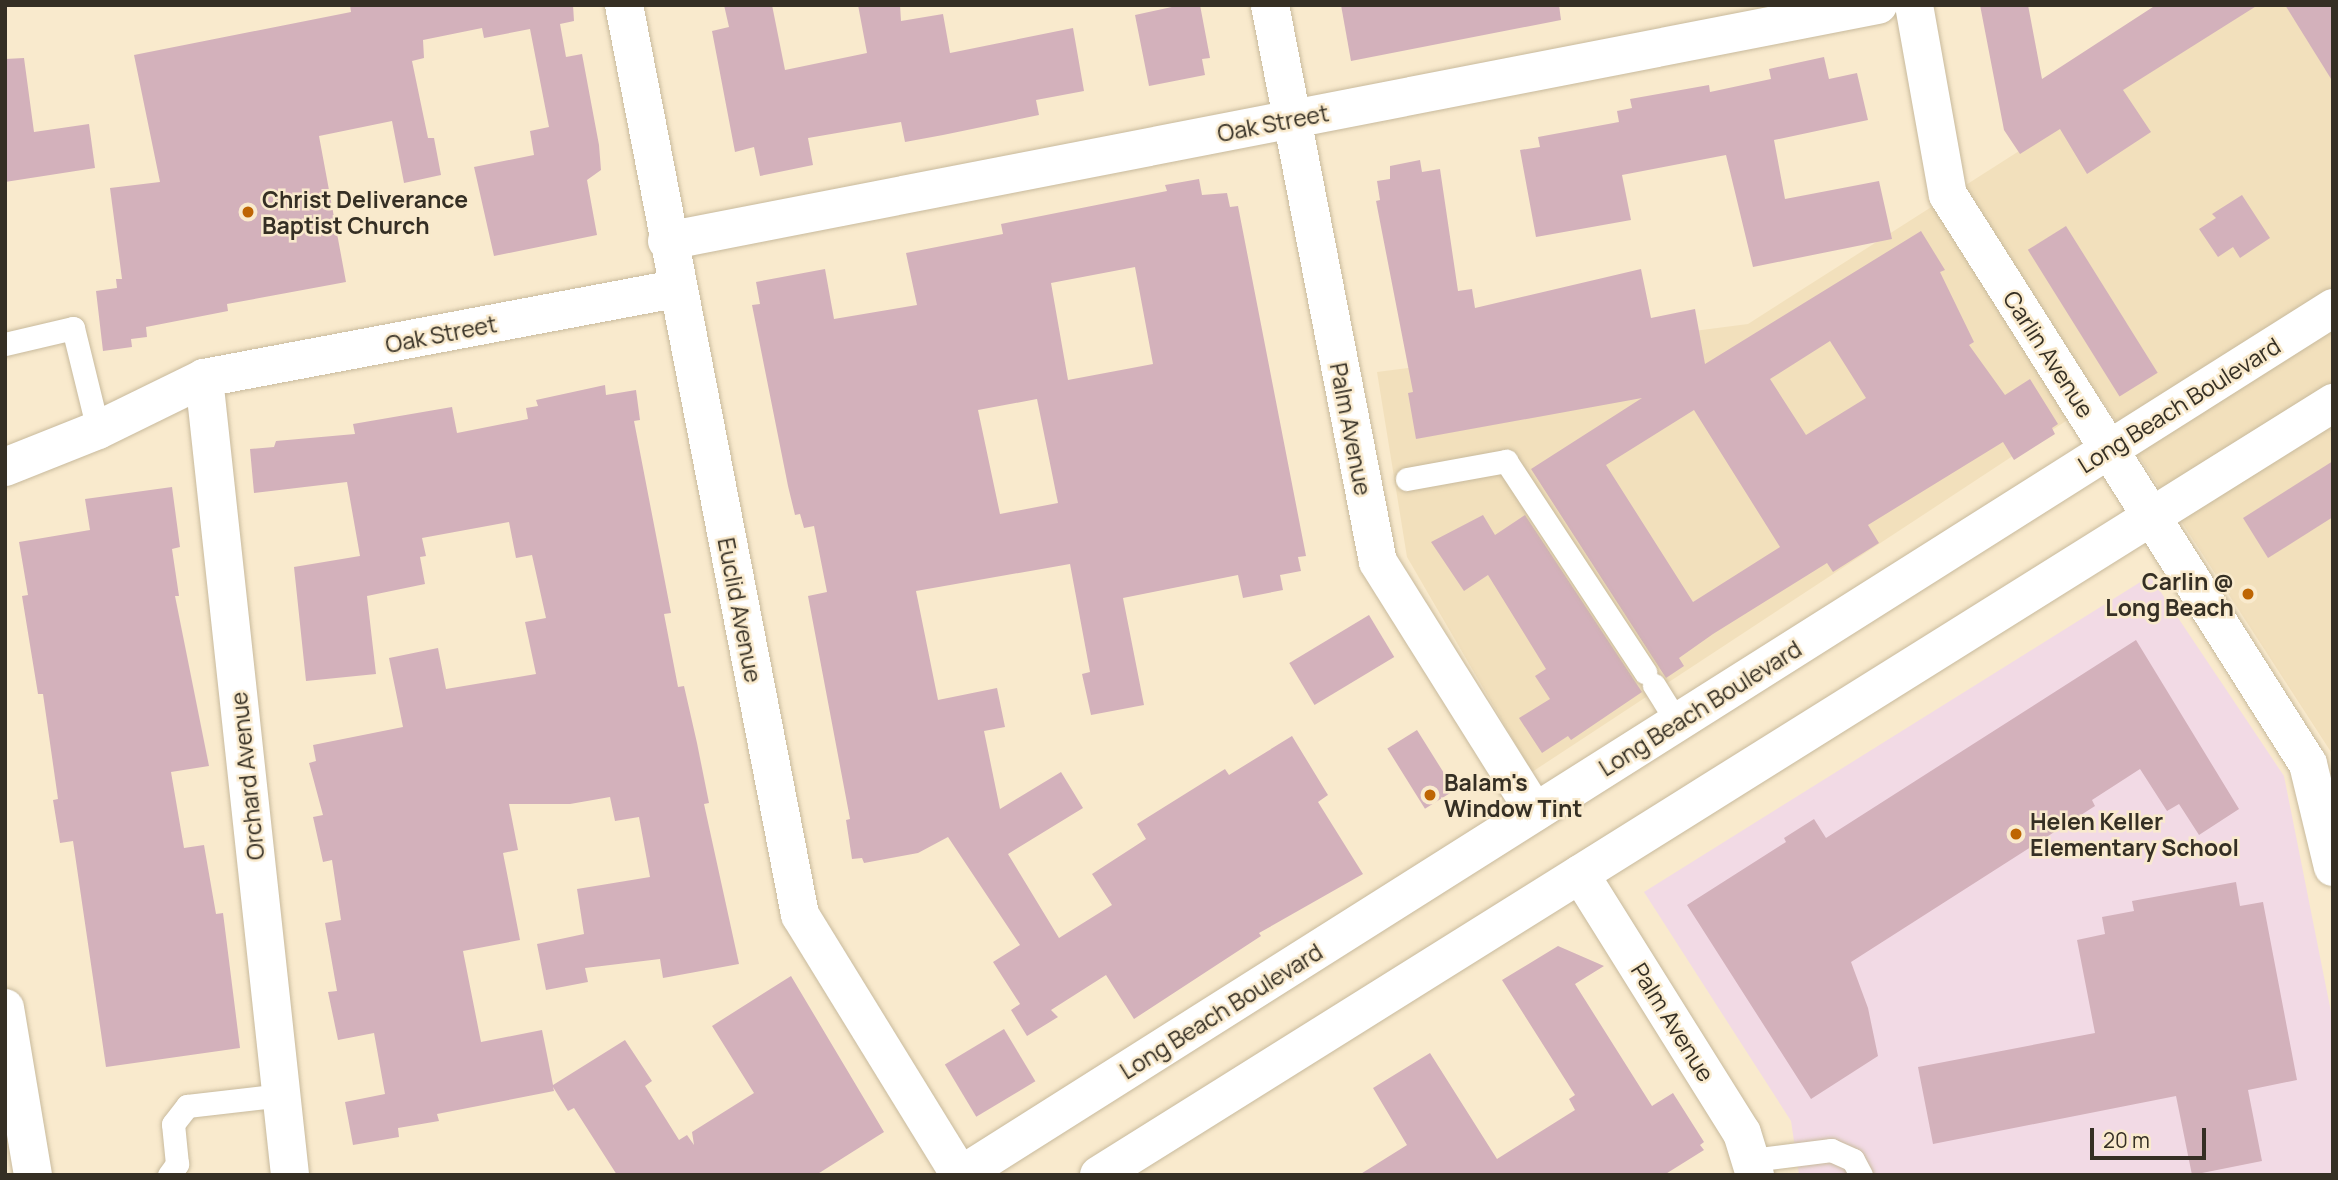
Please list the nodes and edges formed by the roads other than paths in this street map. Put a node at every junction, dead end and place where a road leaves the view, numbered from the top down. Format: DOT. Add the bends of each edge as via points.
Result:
graph roads {
  1 [pos="624,5"];
  2 [pos="1270,5"];
  3 [pos="1878,5"];
  4 [pos="1914,5"];
  5 [pos="1293,119"];
  6 [pos="667,241"];
  7 [pos="677,289"];
  8 [pos="2333,308"];
  9 [pos="5,344"];
  10 [pos="204,378"];
  11 [pos="2333,403"];
  12 [pos="98,430"];
  13 [pos="2110,448"];
  14 [pos="5,467"];
  15 [pos="1407,479"];
  16 [pos="2152,517"];
  17 [pos="1677,722"];
  18 [pos="1535,812"];
  19 [pos="2333,867"];
  20 [pos="1580,874"];
  21 [pos="5,1008"];
  22 [pos="282,1095"];
  23 [pos="1753,1167"];
  24 [pos="33,1175"];
  25 [pos="169,1175"];
  26 [pos="290,1175"];
  27 [pos="960,1175"];
  28 [pos="1099,1175"];
  29 [pos="1861,1175"];
  1 -- 6 [label="street, Euclid Avenue"];
  2 -- 5 [label="street, Palm Avenue"];
  3 -- 5 [label="street, Oak Street"];
  4 -- 13 [label="street, Carlin Avenue" via="1948,195"];
  5 -- 6 [label="street, Oak Street"];
  5 -- 18 [label="street, Palm Avenue" via="1378,562"];
  6 -- 7 [label="street, Euclid Avenue"];
  7 -- 10 [label="street, Oak Street"];
  7 -- 27 [label="street, Euclid Avenue" via="800,915"];
  8 -- 13 [label="street, Long Beach Boulevard"];
  9 -- 12 [label="lane" via="73,328"];
  10 -- 12 [label="street, Oak Street"];
  10 -- 22 [label="street, Orchard Avenue"];
  11 -- 16 [label="street"];
  12 -- 14 [label="street, Oak Street"];
  13 -- 16 [label="street, Carlin Avenue"];
  13 -- 17 [label="street, Long Beach Boulevard"];
  15 -- 17 [label="lane" via="1506,461"];
  16 -- 19 [label="street, Carlin Avenue" via="2308,764"];
  16 -- 20 [label="street"];
  17 -- 18 [label="street, Long Beach Boulevard"];
  18 -- 27 [label="street, Long Beach Boulevard"];
  20 -- 23 [label="street, Palm Avenue" via="1742,1133"];
  20 -- 28 [label="street"];
  21 -- 24 [label="street"];
  22 -- 25 [label="lane" via="187,1106 173,1124 177,1164"];
  22 -- 26 [label="street, Orchard Avenue"];
  23 -- 29 [label="lane" via="1832,1150 1853,1160"];
}
